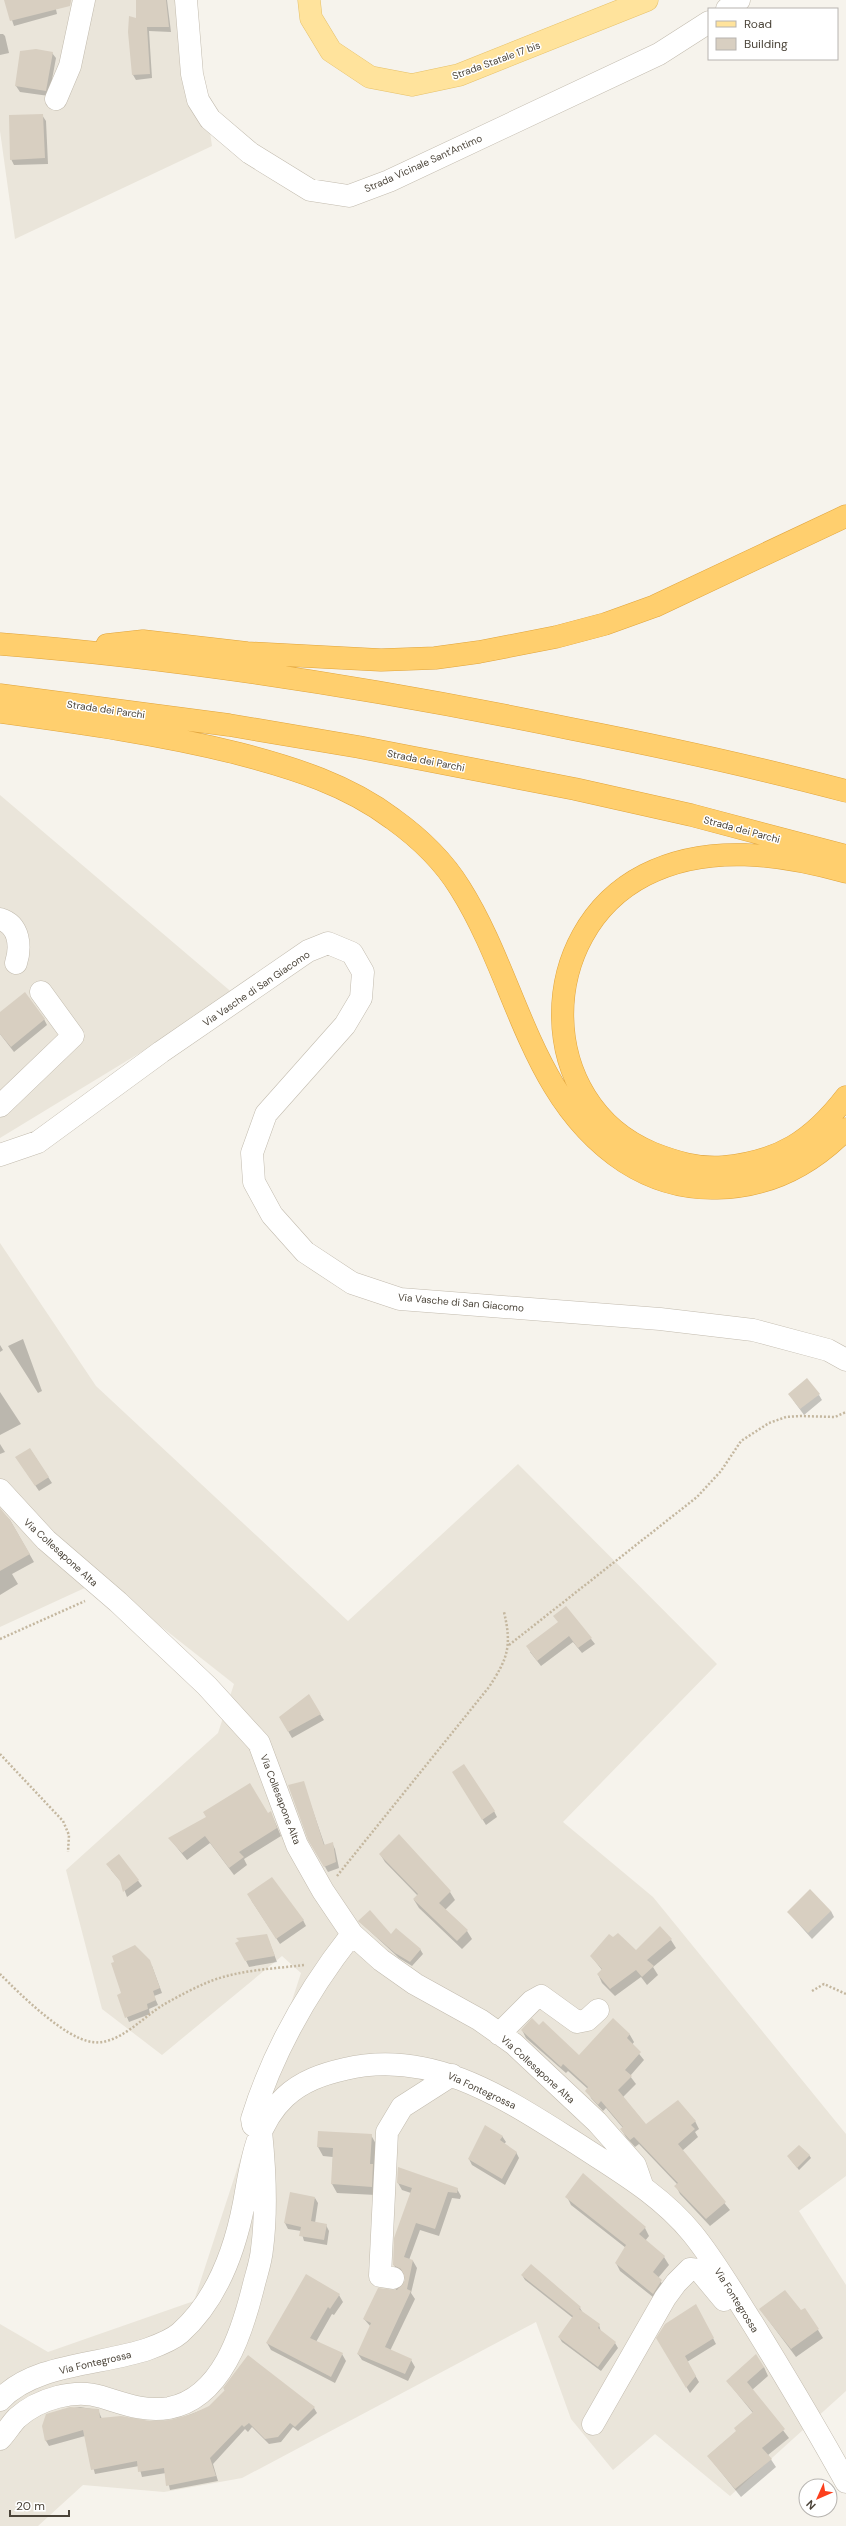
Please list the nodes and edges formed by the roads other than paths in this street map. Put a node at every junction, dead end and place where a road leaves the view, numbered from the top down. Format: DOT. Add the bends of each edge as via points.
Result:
graph roads {
  1 [pos="84,0"];
  2 [pos="186,0"];
  3 [pos="309,0"];
  4 [pos="647,0"];
  5 [pos="739,0"];
  6 [pos="728,8"];
  7 [pos="708,23"];
  8 [pos="56,99"];
  9 [pos="846,516"];
  10 [pos="0,644"];
  11 [pos="74,650"];
  12 [pos="0,695"];
  13 [pos="0,712"];
  14 [pos="846,791"];
  15 [pos="834,858"];
  16 [pos="846,872"];
  17 [pos="0,919"];
  18 [pos="16,963"];
  19 [pos="41,992"];
  20 [pos="846,1097"];
  21 [pos="0,1106"];
  22 [pos="846,1129"];
  23 [pos="0,1155"];
  24 [pos="846,1360"];
  25 [pos="0,1490"];
  26 [pos="352,1934"];
  27 [pos="598,2010"];
  28 [pos="500,2034"];
  29 [pos="452,2075"];
  30 [pos="261,2132"];
  31 [pos="642,2186"];
  32 [pos="394,2278"];
  33 [pos="755,2328"];
  34 [pos="0,2400"];
  35 [pos="593,2424"];
  36 [pos="0,2439"];
  37 [pos="846,2482"];
  1 -- 8 [label="street" via="70,66"];
  2 -- 7 [label="street, Strada Vicinale Sant'Antimo" via="192,74 198,100 210,119 250,152 310,190 349,196 389,181 659,54"];
  3 -- 4 [label="main road, Strada Statale 17 bis" via="311,18 331,51 370,77 412,85 459,75"];
  5 -- 6 [label="street"];
  9 -- 11 [label="highway" via="654,606 605,624 556,637 479,652 435,658 326,658 247,653 143,641"];
  10 -- 11 [label="highway"];
  11 -- 14 [label="highway" via="356,688 493,713 631,741"];
  12 -- 15 [label="highway, Strada dei Parchi" via="229,725 575,789 691,815"];
  13 -- 22 [label="highway" via="123,729 200,744 261,760 311,775 355,795 393,819 432,853 460,887 499,964 542,1067 564,1103 587,1131 611,1153 639,1171 667,1182 696,1188 751,1184 781,1176 808,1162"];
  15 -- 16 [label="highway"];
  15 -- 20 [label="highway" via="716,855 686,861 645,875 616,894 591,922 577,947 566,978 562,1013 564,1048 574,1077 589,1104 611,1129 639,1147 675,1162 709,1168 742,1165 772,1158 802,1142 828,1121"];
  17 -- 18 [label="street" via="15,931 20,949"];
  19 -- 21 [label="street" via="73,1036"];
  23 -- 24 [label="street, Via Vasche di San Giacomo" via="38,1142 161,1052 308,951 328,943 352,953 363,972 361,998 346,1025 266,1114 252,1153 254,1182 272,1215 305,1252 352,1283 400,1299 660,1319 753,1330 828,1350"];
  25 -- 26 [label="street, Via Collesapone Alta" via="46,1540 106,1591 207,1686 259,1743 297,1845 323,1891"];
  26 -- 28 [label="street, Via Collesapone Alta" via="386,1964"];
  26 -- 30 [label="street" via="330,1962 278,2050 252,2119 253,2125"];
  27 -- 28 [label="street" via="587,2020 577,2022 541,1996 532,2001"];
  28 -- 31 [label="street, Via Collesapone Alta" via="514,2044 597,2122 635,2165"];
  29 -- 30 [label="street, Via Fontegrossa" via="422,2066 387,2062 358,2065 327,2073 296,2088 284,2098 274,2109"];
  29 -- 31 [label="street, Via Fontegrossa" via="516,2106"];
  29 -- 32 [label="street" via="402,2107 387,2132 380,2276"];
  30 -- 34 [label="street, Via Fontegrossa" via="251,2161 243,2207 226,2268 211,2296 178,2336 124,2357 43,2373 21,2382"];
  30 -- 36 [label="street" via="265,2166 262,2250 244,2322 230,2357 211,2382 192,2398 170,2408 131,2407 84,2392 65,2396 41,2403 17,2418"];
  31 -- 33 [label="street, Via Fontegrossa" via="691,2231"];
  33 -- 35 [label="street" via="736,2313 698,2270 690,2269 665,2298"];
  33 -- 37 [label="street, Via Fontegrossa" via="805,2408"];
}
